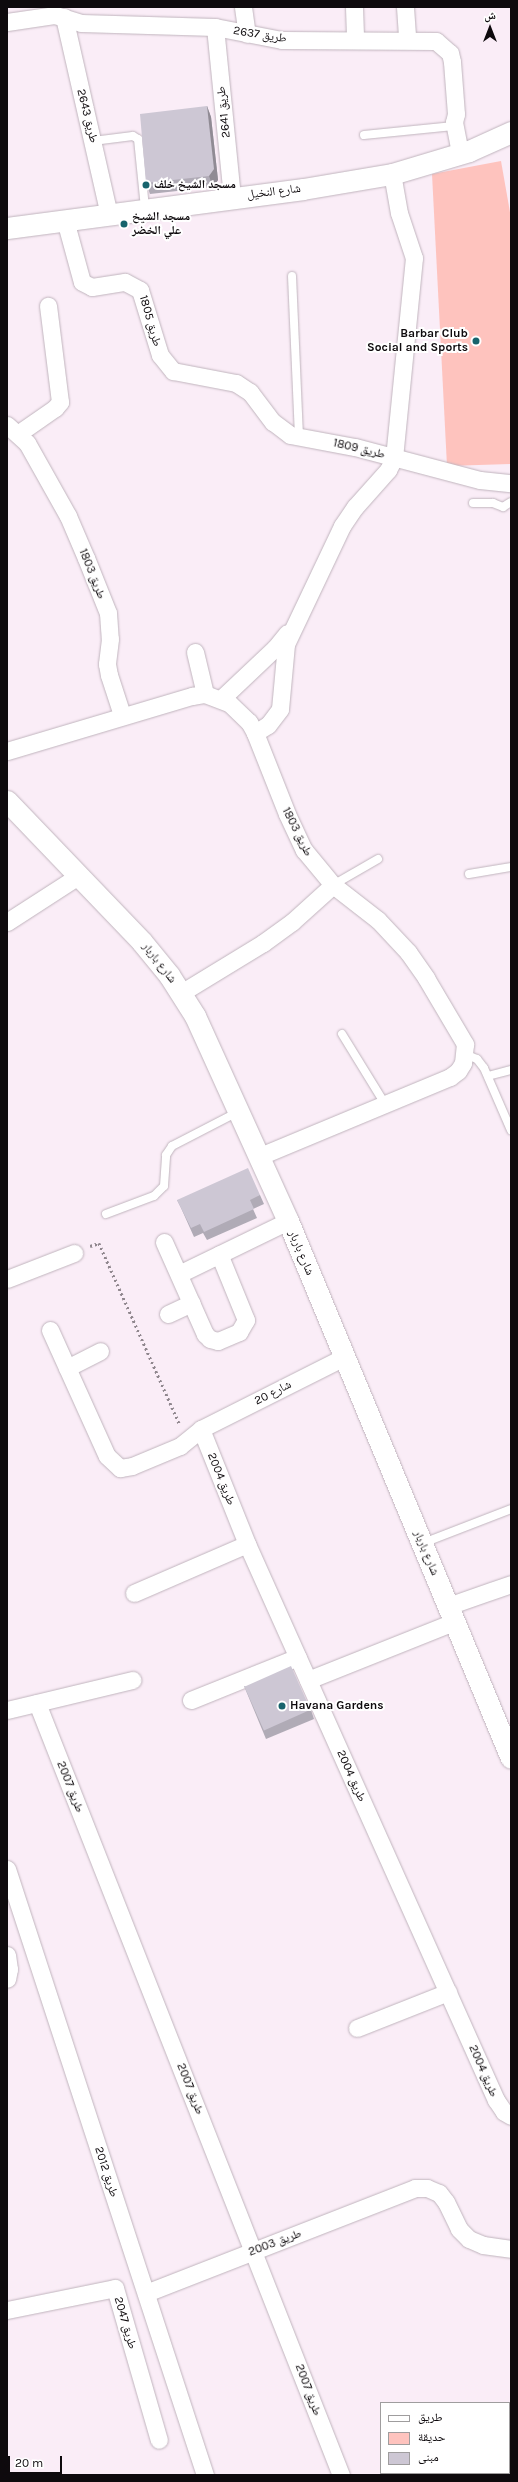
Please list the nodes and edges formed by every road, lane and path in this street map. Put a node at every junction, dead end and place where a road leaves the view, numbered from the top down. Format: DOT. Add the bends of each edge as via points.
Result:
graph roads {
  1 [pos="244,7"];
  2 [pos="354,7"];
  3 [pos="405,7"];
  4 [pos="67,15"];
  5 [pos="7,22"];
  6 [pos="215,26"];
  7 [pos="247,34"];
  8 [pos="407,39"];
  9 [pos="354,40"];
  10 [pos="455,120"];
  11 [pos="511,132"];
  12 [pos="364,135"];
  13 [pos="93,141"];
  14 [pos="465,153"];
  15 [pos="392,174"];
  16 [pos="232,198"];
  17 [pos="145,208"];
  18 [pos="109,215"];
  19 [pos="65,220"];
  20 [pos="7,228"];
  21 [pos="292,276"];
  22 [pos="48,306"];
  23 [pos="228,380"];
  24 [pos="18,434"];
  25 [pos="300,438"];
  26 [pos="394,458"];
  27 [pos="511,483"];
  28 [pos="511,502"];
  29 [pos="473,503"];
  30 [pos="295,622"];
  31 [pos="195,652"];
  32 [pos="205,694"];
  33 [pos="221,699"];
  34 [pos="122,715"];
  35 [pos="255,733"];
  36 [pos="7,751"];
  37 [pos="7,801"];
  38 [pos="378,859"];
  39 [pos="511,867"];
  40 [pos="469,874"];
  41 [pos="78,876"];
  42 [pos="334,885"];
  43 [pos="7,922"];
  44 [pos="181,993"];
  45 [pos="342,1034"];
  46 [pos="465,1054"];
  47 [pos="511,1070"];
  48 [pos="488,1076"];
  49 [pos="385,1104"];
  50 [pos="239,1112"];
  51 [pos="511,1130"];
  52 [pos="260,1156"];
  53 [pos="106,1214"];
  54 [pos="288,1221"];
  55 [pos="164,1242"];
  56 [pos="74,1253"];
  57 [pos="219,1254"];
  58 [pos="179,1274"];
  59 [pos="7,1279"];
  60 [pos="192,1303"];
  61 [pos="168,1314"];
  62 [pos="50,1330"];
  63 [pos="100,1351"];
  64 [pos="344,1357"];
  65 [pos="66,1368"];
  66 [pos="201,1429"];
  67 [pos="187,1442"];
  68 [pos="511,1509"];
  69 [pos="247,1544"];
  70 [pos="422,1544"];
  71 [pos="511,1584"];
  72 [pos="134,1593"];
  73 [pos="451,1614"];
  74 [pos="298,1657"];
  75 [pos="132,1680"];
  76 [pos="308,1680"];
  77 [pos="191,1700"];
  78 [pos="37,1703"];
  79 [pos="7,1710"];
  80 [pos="511,1758"];
  81 [pos="7,1869"];
  82 [pos="7,1955"];
  83 [pos="7,1979"];
  84 [pos="448,1992"];
  85 [pos="357,2028"];
  86 [pos="511,2116"];
  87 [pos="511,2249"];
  88 [pos="254,2251"];
  89 [pos="146,2293"];
  90 [pos="7,2310"];
  91 [pos="159,2440"];
  92 [pos="205,2475"];
  93 [pos="341,2475"];
  1 -- 7 [label="street"];
  2 -- 9 [label="street"];
  3 -- 8 [label="street"];
  4 -- 5 [label="street, طريق 2637"];
  4 -- 6 [label="street, طريق 2637" via="81,23"];
  4 -- 13 [label="street, طريق 2643"];
  6 -- 7 [label="street, طريق 2637"];
  6 -- 16 [label="street, طريق 2641"];
  7 -- 9 [label="street, طريق 2637" via="282,40"];
  8 -- 9 [label="street, طريق 2637"];
  8 -- 10 [label="street, طريق 2637" via="436,41 450,53"];
  10 -- 12 [label="lane"];
  10 -- 14 [label="street, طريق 2637"];
  11 -- 14 [label="street, شارع النخيل"];
  13 -- 17 [label="lane" via="133,136 138,139"];
  13 -- 18 [label="street, طريق 2643"];
  14 -- 15 [label="street, شارع النخيل"];
  15 -- 16 [label="street, شارع النخيل"];
  15 -- 26 [label="street" via="399,213 414,258"];
  16 -- 17 [label="street, شارع النخيل"];
  17 -- 18 [label="street, شارع النخيل"];
  18 -- 19 [label="street, شارع النخيل"];
  19 -- 20 [label="street, شارع النخيل"];
  19 -- 23 [label="street, طريق 1805" via="82,282 92,287 125,282 140,290 160,355 167,367 179,374"];
  21 -- 25 [label="lane"];
  22 -- 24 [label="street" via="60,402 56,408"];
  23 -- 25 [label="street, طريق 1809" via="250,392 280,430"];
  24 -- 34 [label="street, طريق 1803" via="68,516 108,613 110,639 107,664"];
  25 -- 26 [label="street, طريق 1809" via="338,443"];
  26 -- 27 [label="street, طريق 1809" via="480,480"];
  26 -- 30 [label="street" via="380,480 348,516"];
  28 -- 29 [label="lane" via="503,507 493,503"];
  30 -- 33 [label="street" via="275,648"];
  30 -- 35 [label="street" via="284,654 283,700 280,709 268,725"];
  31 -- 32 [label="street"];
  32 -- 33 [label="street, طريق 1803"];
  32 -- 34 [label="street"];
  33 -- 35 [label="street, طريق 1803" via="240,712"];
  34 -- 36 [label="street"];
  35 -- 42 [label="street, طريق 1803" via="295,832 315,865"];
  37 -- 41 [label="street, شارع باربار"];
  38 -- 42 [label="lane"];
  39 -- 40 [label="lane"];
  41 -- 43 [label="street"];
  41 -- 44 [label="street, شارع باربار" via="142,942"];
  42 -- 44 [label="street" via="292,922 263,943"];
  42 -- 46 [label="street, طريق 1803" via="378,920 408,952 461,1036"];
  44 -- 50 [label="street, شارع باربار" via="204,1034"];
  45 -- 49 [label="lane"];
  46 -- 48 [label="lane" via="481,1062"];
  46 -- 49 [label="street" via="458,1071 450,1077"];
  47 -- 48 [label="lane"];
  48 -- 51 [label="lane"];
  49 -- 52 [label="street"];
  50 -- 52 [label="street, شارع باربار"];
  50 -- 53 [label="lane" via="172,1146 166,1155 164,1186 154,1196"];
  52 -- 54 [label="street, شارع باربار"];
  54 -- 57 [label="street"];
  54 -- 64 [label="street, شارع باربار"];
  55 -- 58 [label="street"];
  56 -- 59 [label="street"];
  56 -- 67 [label="path" via="99,1243"];
  57 -- 58 [label="street"];
  57 -- 60 [label="street" via="245,1315 245,1324 239,1332 221,1340 214,1340 205,1334"];
  58 -- 60 [label="street"];
  60 -- 61 [label="street"];
  62 -- 65 [label="street"];
  63 -- 65 [label="street"];
  64 -- 66 [label="street, شارع 20"];
  64 -- 70 [label="street, شارع باربار"];
  65 -- 67 [label="street, شارع 20" via="107,1456 114,1465 132,1466"];
  66 -- 67 [label="street, شارع 20"];
  66 -- 69 [label="street, طريق 2004"];
  68 -- 70 [label="lane"];
  69 -- 72 [label="street"];
  69 -- 74 [label="street, طريق 2004"];
  70 -- 73 [label="street, شارع باربار"];
  71 -- 73 [label="street"];
  73 -- 76 [label="street"];
  73 -- 80 [label="street, شارع باربار"];
  74 -- 76 [label="street, طريق 2004"];
  74 -- 77 [label="street"];
  75 -- 78 [label="street"];
  76 -- 84 [label="street, طريق 2004"];
  78 -- 79 [label="street"];
  78 -- 88 [label="street, طريق 2007"];
  81 -- 89 [label="street, طريق 2012"];
  82 -- 83 [label="street"];
  84 -- 85 [label="street"];
  84 -- 86 [label="street, طريق 2004" via="499,2106"];
  87 -- 88 [label="street, طريق 2003" via="483,2245 469,2239 459,2229 439,2193 427,2188 415,2188"];
  88 -- 89 [label="street, طريق 2003"];
  88 -- 93 [label="street, طريق 2007"];
  89 -- 92 [label="street, طريق 2012"];
  90 -- 91 [label="street, طريق 2047" via="114,2288"];
}
